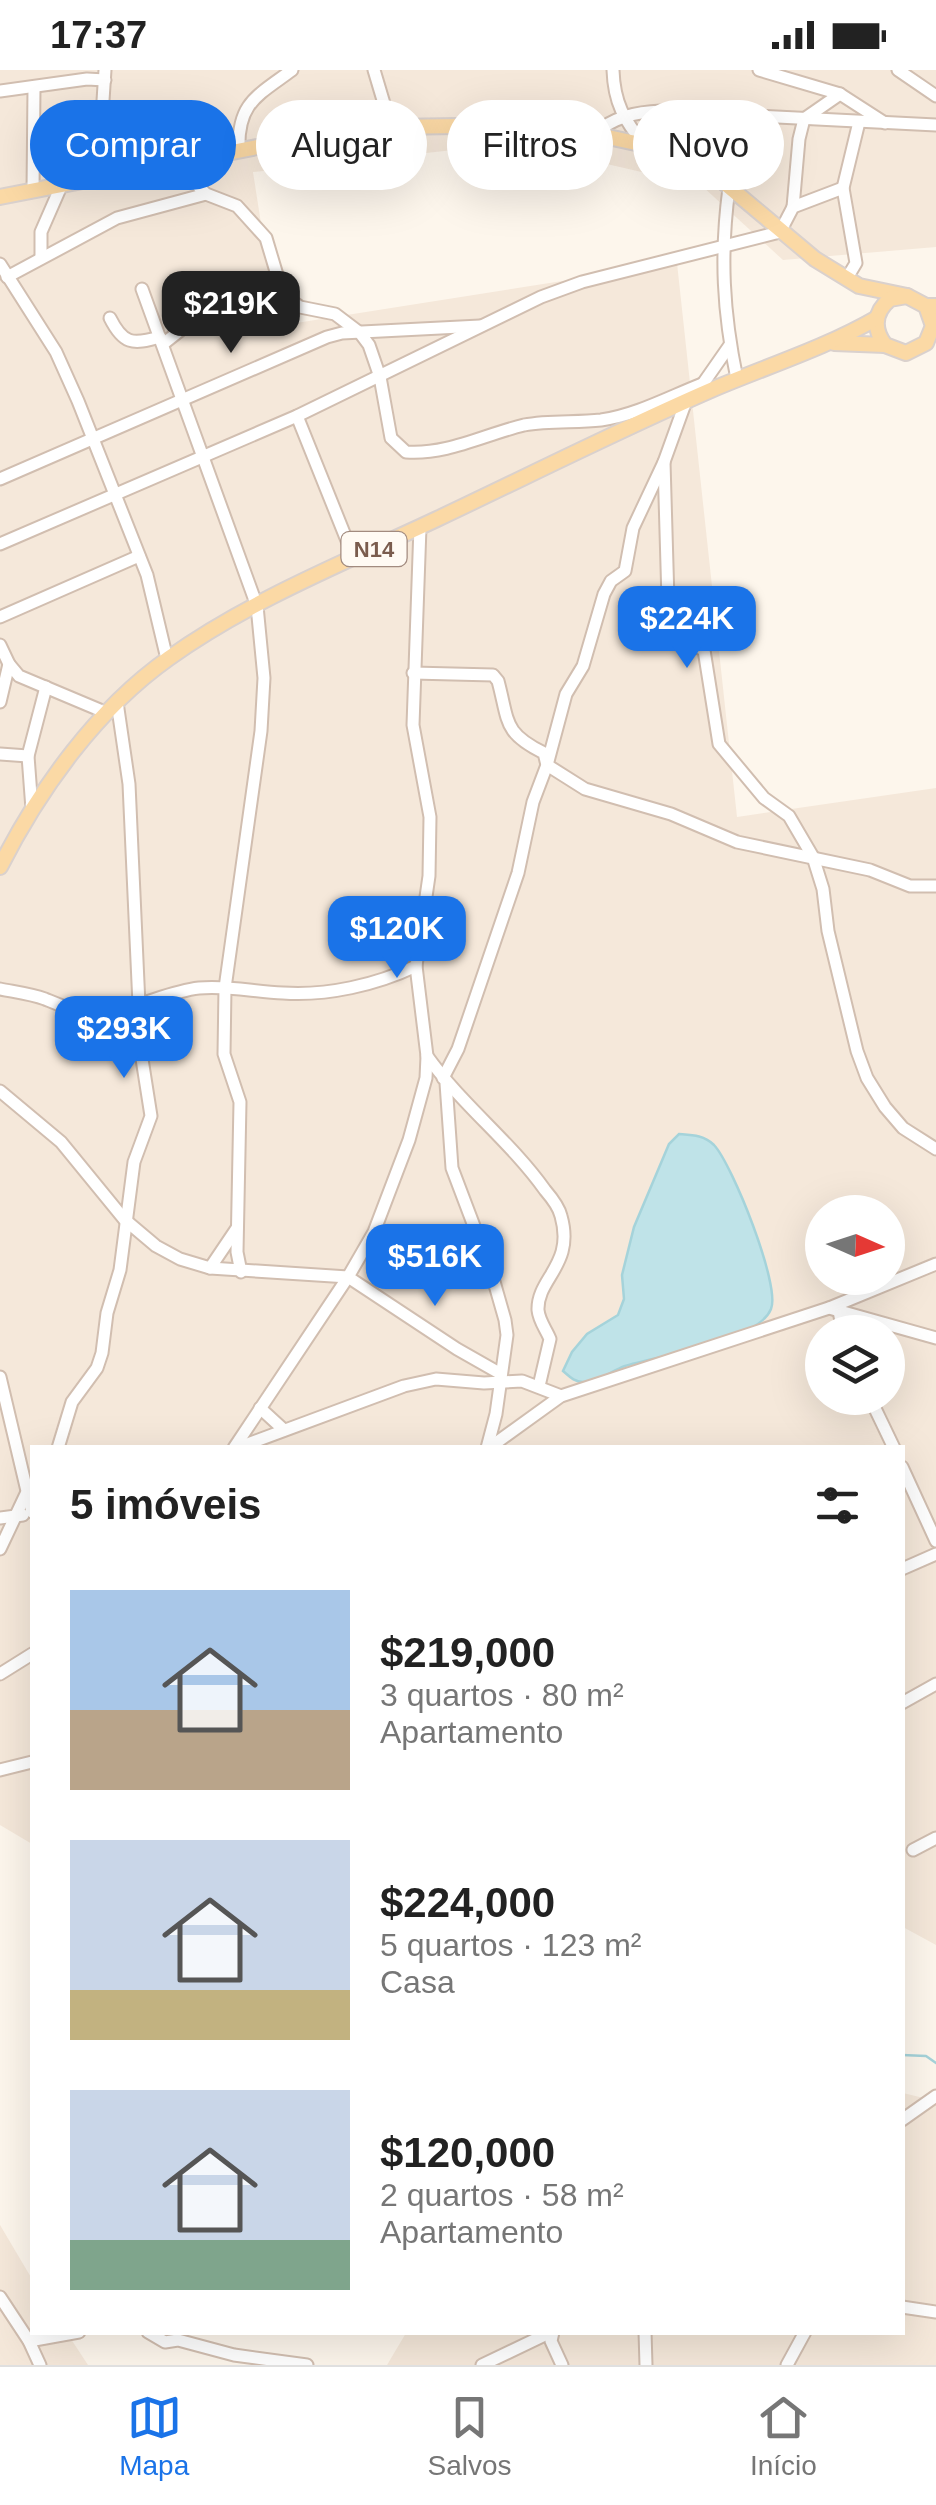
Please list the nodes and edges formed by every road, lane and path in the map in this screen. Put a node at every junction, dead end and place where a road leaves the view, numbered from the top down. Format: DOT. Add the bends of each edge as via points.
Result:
graph roads {
  1 [pos="292,70"];
  2 [pos="374,70"];
  3 [pos="613,70"];
  4 [pos="759,70"];
  5 [pos="898,70"];
  6 [pos="105,75"];
  7 [pos="34,88"];
  8 [pos="0,91"];
  9 [pos="840,94"];
  10 [pos="936,96"];
  11 [pos="34,100"];
  12 [pos="103,100"];
  13 [pos="382,100"];
  14 [pos="623,117"];
  15 [pos="804,119"];
  16 [pos="859,122"];
  17 [pos="884,122"];
  18 [pos="613,123"];
  19 [pos="936,125"];
  20 [pos="633,129"];
  21 [pos="256,147"];
  22 [pos="239,150"];
  23 [pos="236,151"];
  24 [pos="843,188"];
  25 [pos="32,190"];
  26 [pos="59,190"];
  27 [pos="202,190"];
  28 [pos="729,190"];
  29 [pos="731,190"];
  30 [pos="206,194"];
  31 [pos="0,196"];
  32 [pos="793,206"];
  33 [pos="780,232"];
  34 [pos="721,247"];
  35 [pos="41,258"];
  36 [pos="0,264"];
  37 [pos="5,282"];
  38 [pos="278,282"];
  39 [pos="853,282"];
  40 [pos="142,289"];
  41 [pos="907,296"];
  42 [pos="931,306"];
  43 [pos="878,315"];
  44 [pos="110,318"];
  45 [pos="484,326"];
  46 [pos="934,332"];
  47 [pos="360,333"];
  48 [pos="161,341"];
  49 [pos="833,343"];
  50 [pos="730,345"];
  51 [pos="885,345"];
  52 [pos="380,377"];
  53 [pos="737,379"];
  54 [pos="694,394"];
  55 [pos="183,398"];
  56 [pos="298,416"];
  57 [pos="92,438"];
  58 [pos="203,458"];
  59 [pos="664,462"];
  60 [pos="0,479"];
  61 [pos="118,496"];
  62 [pos="420,527"];
  63 [pos="0,544"];
  64 [pos="140,556"];
  65 [pos="354,558"];
  66 [pos="257,606"];
  67 [pos="0,617"];
  68 [pos="0,646"];
  69 [pos="167,659"];
  70 [pos="8,664"];
  71 [pos="413,673"];
  72 [pos="46,687"];
  73 [pos="0,702"];
  74 [pos="112,708"];
  75 [pos="0,754"];
  76 [pos="28,756"];
  77 [pos="547,765"];
  78 [pos="32,809"];
  79 [pos="813,857"];
  80 [pos="0,867"];
  81 [pos="936,886"];
  82 [pos="416,966"];
  83 [pos="225,988"];
  84 [pos="0,989"];
  85 [pos="139,1005"];
  86 [pos="427,1056"];
  87 [pos="444,1080"];
  88 [pos="0,1091"];
  89 [pos="936,1149"];
  90 [pos="124,1219"];
  91 [pos="237,1228"];
  92 [pos="936,1264"];
  93 [pos="210,1268"];
  94 [pos="241,1272"];
  95 [pos="348,1277"];
  96 [pos="834,1310"];
  97 [pos="836,1315"];
  98 [pos="936,1338"];
  99 [pos="0,1376"];
  100 [pos="500,1378"];
  101 [pos="484,1383"];
  102 [pos="539,1386"];
  103 [pos="561,1396"];
  104 [pos="260,1408"];
  105 [pos="496,1409"];
  106 [pos="878,1415"];
  107 [pos="284,1430"];
  108 [pos="513,1430"];
  109 [pos="59,1445"];
  110 [pos="240,1445"];
  111 [pos="244,1445"];
  112 [pos="489,1445"];
  113 [pos="492,1445"];
  114 [pos="893,1445"];
  115 [pos="905,1473"];
  116 [pos="30,1499"];
  117 [pos="30,1504"];
  118 [pos="30,1504"];
  119 [pos="18,1516"];
  120 [pos="0,1518"];
  121 [pos="932,1523"];
  122 [pos="936,1541"];
  123 [pos="0,1549"];
  124 [pos="936,1554"];
  125 [pos="905,1568"];
  126 [pos="30,1655"];
  127 [pos="0,1674"];
  128 [pos="936,1684"];
  129 [pos="905,1701"];
  130 [pos="30,1762"];
  131 [pos="0,1770"];
  132 [pos="936,1838"];
  133 [pos="913,1850"];
  134 [pos="936,2096"];
  135 [pos="905,2118"];
  136 [pos="0,2296"];
  137 [pos="905,2307"];
  138 [pos="936,2312"];
  139 [pos="62,2335"];
  140 [pos="153,2335"];
  141 [pos="552,2335"];
  142 [pos="645,2335"];
  143 [pos="803,2335"];
  144 [pos="530,2338"];
  145 [pos="29,2341"];
  146 [pos="40,2365"];
  147 [pos="307,2365"];
  148 [pos="482,2365"];
  149 [pos="562,2365"];
  150 [pos="646,2365"];
  151 [pos="787,2365"];
  1 -- 22 [label="street" via="246,107 239,118"];
  2 -- 13 [label="street"];
  3 -- 14 [label="street"];
  4 -- 9 [label="street"];
  5 -- 10 [label="street"];
  6 -- 7 [label="street"];
  6 -- 12 [label="street"];
  7 -- 8 [label="street"];
  7 -- 11 [label="street"];
  9 -- 15 [label="street"];
  9 -- 17 [label="street"];
  14 -- 15 [label="street" via="661,111"];
  14 -- 18 [label="street"];
  14 -- 20 [label="street"];
  15 -- 16 [label="street"];
  15 -- 32 [label="street"];
  16 -- 17 [label="street"];
  16 -- 24 [label="street"];
  17 -- 19 [label="street"];
  21 -- 22 [label="main road"];
  22 -- 23 [label="main road"];
  24 -- 32 [label="street"];
  24 -- 39 [label="street" via="856,257"];
  25 -- 31 [label="main road"];
  26 -- 35 [label="street" via="41,232"];
  27 -- 30 [label="street"];
  28 -- 34 [label="street"];
  29 -- 33 [label="main road"];
  30 -- 35 [label="street" via="116,218"];
  30 -- 38 [label="street" via="237,206 266,238"];
  32 -- 33 [label="street"];
  33 -- 34 [label="street"];
  33 -- 39 [label="main road"];
  34 -- 45 [label="street" via="582,282"];
  34 -- 50 [label="street"];
  35 -- 37 [label="street"];
  36 -- 37 [label="street"];
  37 -- 57 [label="street" via="56,352"];
  38 -- 47 [label="street" via="291,303 335,314"];
  38 -- 48 [label="street" via="185,320"];
  39 -- 41 [label="main road"];
  39 -- 43 [label="main road"];
  40 -- 48 [label="street"];
  41 -- 42 [label="main road"];
  41 -- 43 [label="main road" via="890,299"];
  42 -- 46 [label="main road"];
  43 -- 49 [label="main road, N14"];
  43 -- 51 [label="main road"];
  44 -- 48 [label="street" via="131,342"];
  45 -- 47 [label="street"];
  45 -- 52 [label="street"];
  46 -- 51 [label="main road" via="917,350"];
  47 -- 52 [label="street"];
  47 -- 55 [label="street" via="328,337"];
  48 -- 55 [label="street"];
  49 -- 51 [label="main road, N14"];
  49 -- 53 [label="main road, N14"];
  50 -- 53 [label="street"];
  50 -- 54 [label="street"];
  52 -- 54 [label="street" via="392,438 406,452 419,453 529,424 600,420"];
  52 -- 56 [label="street"];
  53 -- 54 [label="main road, N14"];
  54 -- 59 [label="street"];
  54 -- 62 [label="main road, N14"];
  55 -- 57 [label="street"];
  55 -- 58 [label="street"];
  56 -- 58 [label="street"];
  56 -- 65 [label="street"];
  57 -- 60 [label="street"];
  57 -- 61 [label="street"];
  58 -- 61 [label="street"];
  58 -- 66 [label="street"];
  59 -- 77 [label="street" via="634,528 625,571 604,594"];
  59 -- 79 [label="street" via="668,635 704,650 719,744 764,798 789,816"];
  61 -- 63 [label="street"];
  61 -- 64 [label="street"];
  62 -- 65 [label="main road, N14"];
  62 -- 71 [label="street"];
  64 -- 67 [label="street"];
  64 -- 69 [label="street"];
  65 -- 66 [label="main road, N14"];
  66 -- 69 [label="main road, N14"];
  66 -- 83 [label="street" via="261,731"];
  68 -- 70 [label="street"];
  69 -- 74 [label="main road, N14"];
  70 -- 72 [label="street"];
  70 -- 73 [label="street"];
  71 -- 77 [label="street" via="493,674 510,730 544,753"];
  71 -- 82 [label="street" via="413,725 430,818"];
  72 -- 74 [label="street"];
  72 -- 76 [label="street"];
  74 -- 78 [label="main road, N14"];
  74 -- 85 [label="street" via="129,784"];
  75 -- 76 [label="street"];
  76 -- 78 [label="street"];
  77 -- 79 [label="street" via="584,789 737,842"];
  77 -- 87 [label="street" via="518,873"];
  78 -- 80 [label="main road, N14"];
  79 -- 81 [label="street" via="910,886"];
  79 -- 89 [label="street" via="867,1078 903,1128"];
  82 -- 83 [label="street" via="324,991"];
  82 -- 86 [label="street"];
  83 -- 85 [label="street" via="178,991"];
  83 -- 91 [label="street" via="224,1054 240,1102"];
  84 -- 85 [label="street" via="78,1012"];
  85 -- 90 [label="street" via="152,1116 134,1162"];
  86 -- 87 [label="street"];
  86 -- 95 [label="street" via="410,1140 374,1232"];
  87 -- 100 [label="street" via="452,1168 505,1320"];
  87 -- 102 [label="street" via="526,1164 561,1214 565,1246 539,1297 550,1339"];
  88 -- 90 [label="street" via="61,1142"];
  90 -- 93 [label="street" via="156,1246"];
  90 -- 109 [label="street" via="102,1354 72,1402"];
  91 -- 93 [label="street"];
  91 -- 94 [label="street"];
  92 -- 96 [label="street"];
  93 -- 94 [label="street"];
  94 -- 95 [label="street"];
  95 -- 100 [label="street"];
  95 -- 104 [label="street"];
  96 -- 97 [label="street"];
  96 -- 98 [label="street"];
  96 -- 103 [label="street"];
  99 -- 116 [label="street"];
  100 -- 101 [label="street"];
  100 -- 102 [label="street"];
  100 -- 105 [label="street"];
  101 -- 105 [label="street"];
  101 -- 107 [label="street" via="436,1379 404,1386"];
  102 -- 103 [label="street"];
  103 -- 108 [label="street"];
  104 -- 107 [label="street"];
  104 -- 110 [label="street"];
  105 -- 108 [label="street"];
  105 -- 112 [label="street"];
  106 -- 114 [label="street"];
  107 -- 111 [label="street"];
  108 -- 113 [label="street"];
  115 -- 121 [label="street"];
  117 -- 119 [label="street"];
  118 -- 119 [label="street"];
  119 -- 120 [label="street"];
  119 -- 123 [label="street"];
  121 -- 122 [label="street"];
  124 -- 125 [label="street"];
  126 -- 127 [label="street"];
  128 -- 129 [label="street"];
  130 -- 131 [label="street"];
  132 -- 133 [label="street"];
  134 -- 135 [label="street"];
  136 -- 145 [label="street"];
  137 -- 138 [label="street"];
  139 -- 145 [label="street"];
  140 -- 147 [label="street"];
  141 -- 149 [label="street"];
  142 -- 150 [label="street"];
  143 -- 151 [label="street"];
  144 -- 148 [label="street"];
  145 -- 146 [label="street"];
}
